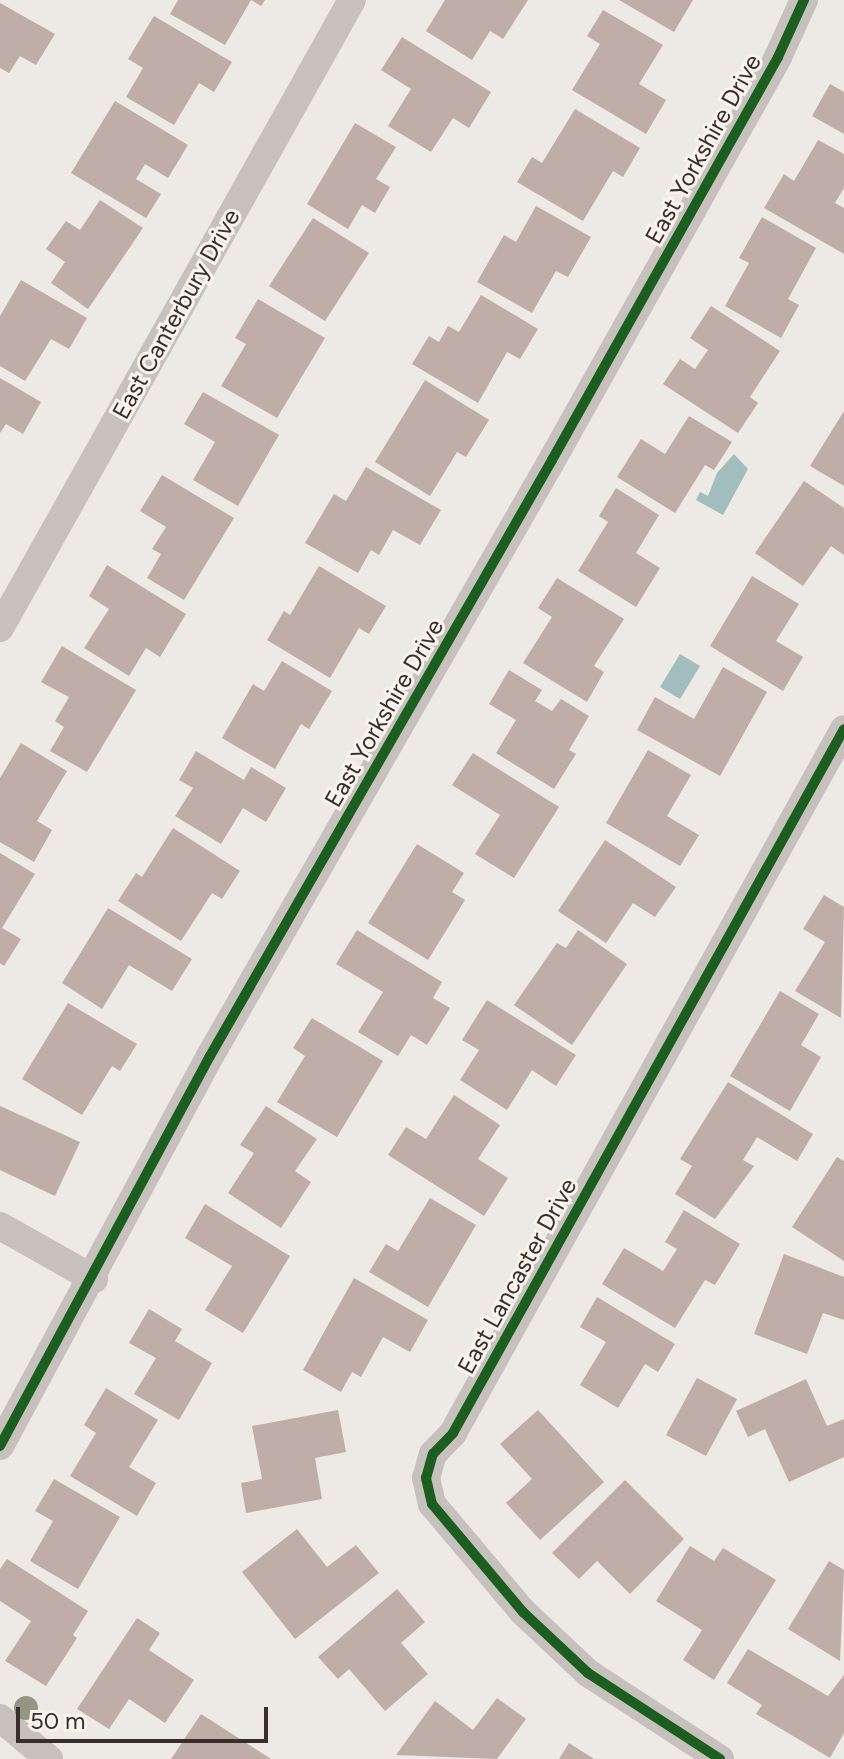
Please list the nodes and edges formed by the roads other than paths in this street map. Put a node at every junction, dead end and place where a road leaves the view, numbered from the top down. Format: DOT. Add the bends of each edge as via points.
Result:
graph roads {
  1 [pos="352,0"];
  2 [pos="804,0"];
  3 [pos="0,628"];
  4 [pos="844,729"];
  5 [pos="0,1226"];
  6 [pos="94,1279"];
  7 [pos="0,1446"];
  8 [pos="0,1718"];
  9 [pos="49,1759"];
  10 [pos="720,1759"];
  1 -- 3 [label="street, East Canterbury Drive"];
  2 -- 6 [label="street, East Yorkshire Drive" via="778,57 544,474 210,1056"];
  4 -- 10 [label="street, East Lancaster Drive" via="453,1433 433,1454 426,1478 432,1504 523,1612 588,1673"];
  5 -- 6 [label="street"];
  6 -- 7 [label="street, East Yorkshire Drive"];
  8 -- 9 [label="street"];
}
